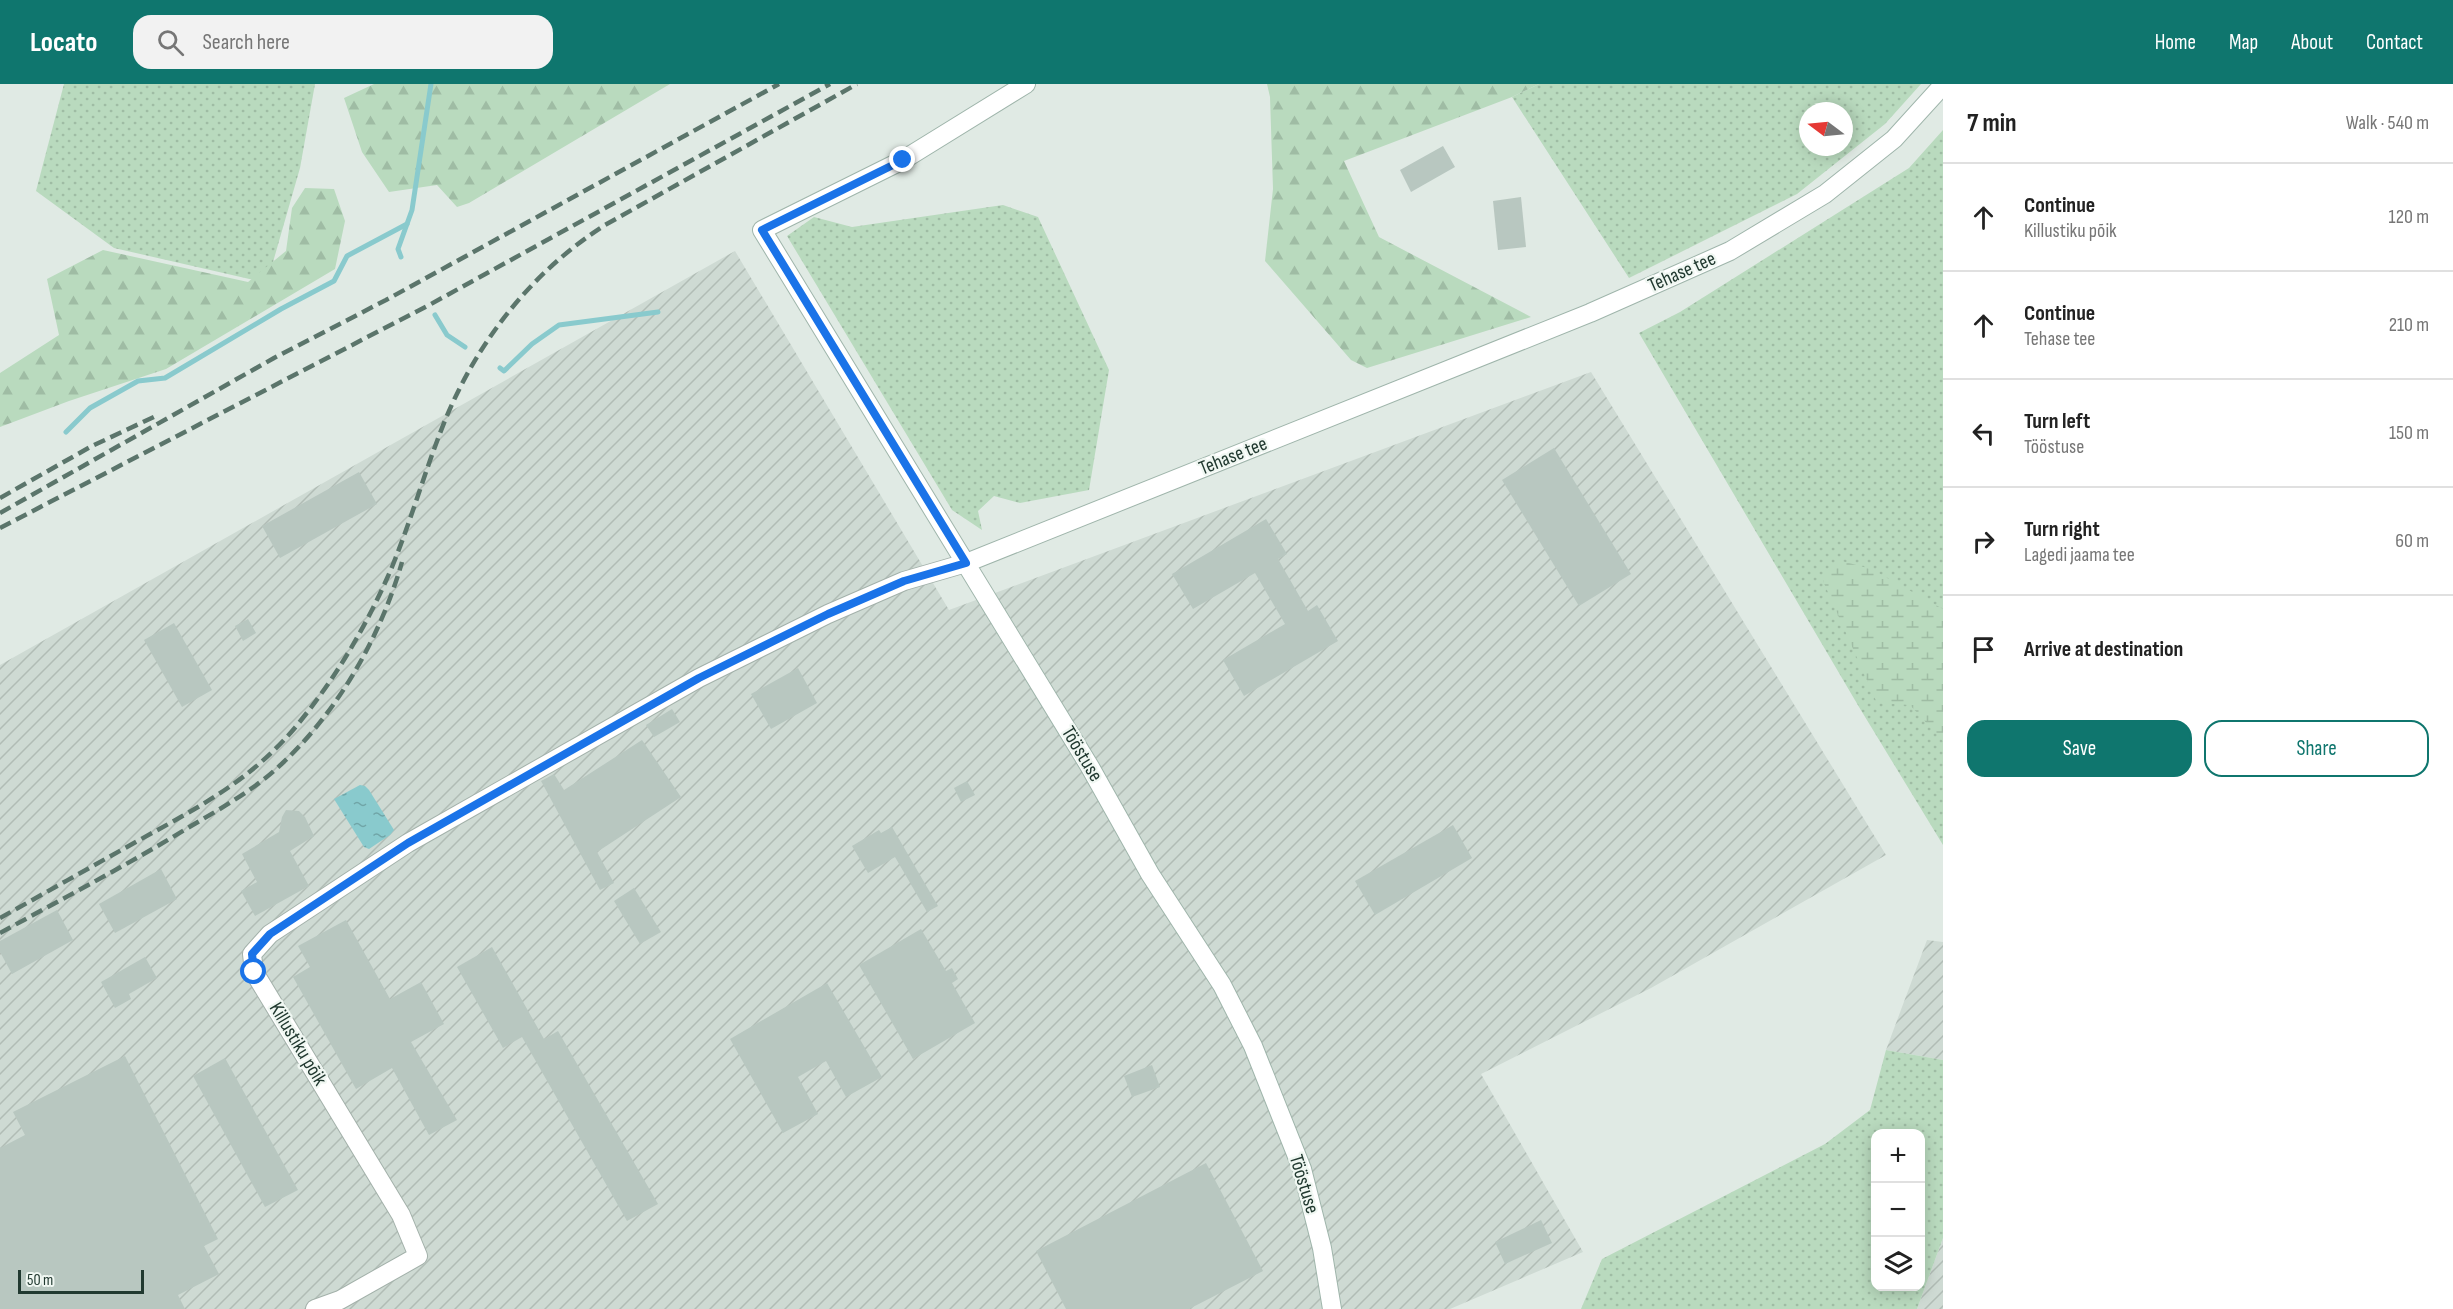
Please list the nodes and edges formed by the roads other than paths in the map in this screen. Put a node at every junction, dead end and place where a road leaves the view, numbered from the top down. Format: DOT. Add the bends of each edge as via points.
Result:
graph roads {
  1 [pos="1026,84"];
  2 [pos="1943,85"];
  3 [pos="966,563"];
  4 [pos="498,794"];
  5 [pos="315,1309"];
  6 [pos="1332,1309"];
  1 -- 3 [label="street, Tööstuse" via="903,160 762,230"];
  2 -- 3 [label="street, Tehase tee" via="1894,139 1825,194 1730,251 1590,314"];
  3 -- 4 [label="street, Tehase tee" via="904,581 828,614 699,678"];
  3 -- 6 [label="street, Tööstuse" via="1150,874 1222,985 1253,1046 1302,1169 1322,1248"];
  4 -- 5 [label="street, Killustiku põik" via="408,843 270,934 252,954 254,972 401,1215 418,1257 340,1300"];
}
